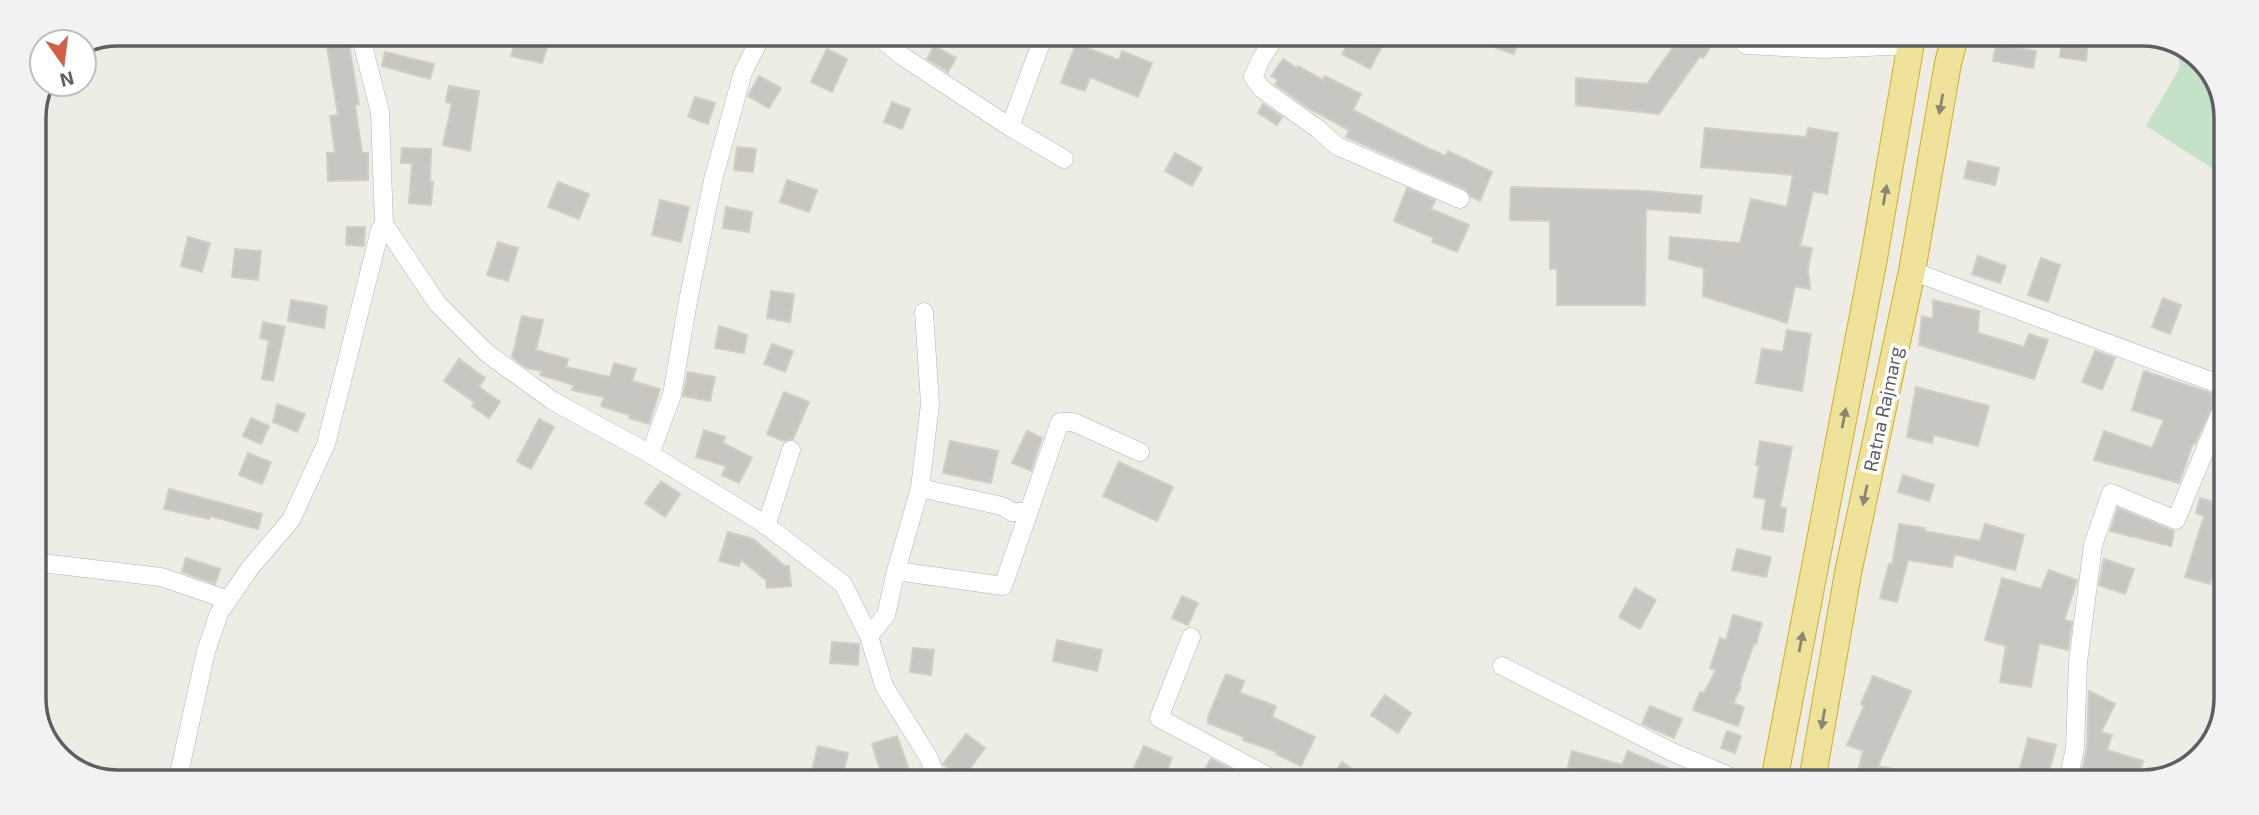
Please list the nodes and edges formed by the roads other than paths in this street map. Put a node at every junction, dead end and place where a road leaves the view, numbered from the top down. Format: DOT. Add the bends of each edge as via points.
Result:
graph roads {
  1 [pos="363,45"];
  2 [pos="757,45"];
  3 [pos="888,45"];
  4 [pos="1040,45"];
  5 [pos="1270,45"];
  6 [pos="1761,45"];
  7 [pos="1867,45"];
  8 [pos="1910,45"];
  9 [pos="1953,45"];
  10 [pos="1010,127"];
  11 [pos="1064,159"];
  12 [pos="1460,199"];
  13 [pos="384,225"];
  14 [pos="1912,271"];
  15 [pos="924,312"];
  16 [pos="2213,382"];
  17 [pos="2214,429"];
  18 [pos="791,450"];
  19 [pos="1140,452"];
  20 [pos="650,454"];
  21 [pos="920,488"];
  22 [pos="1029,512"];
  23 [pos="766,526"];
  24 [pos="46,564"];
  25 [pos="895,571"];
  26 [pos="228,600"];
  27 [pos="869,636"];
  28 [pos="1191,638"];
  29 [pos="1502,666"];
  30 [pos="180,770"];
  31 [pos="934,770"];
  32 [pos="1256,770"];
  33 [pos="1715,770"];
  34 [pos="1776,770"];
  35 [pos="1814,770"];
  36 [pos="2070,770"];
  1 -- 13 [label="street" via="380,112"];
  2 -- 20 [label="street" via="743,72 713,180 672,395"];
  3 -- 10 [label="street"];
  4 -- 10 [label="street"];
  5 -- 12 [label="street" via="1253,77 1262,89 1337,146"];
  6 -- 7 [label="street" via="1823,49"];
  34 -- 8 [label="highway, Ratna Rajmarg, one-way"];
  9 -- 14 [label="highway, Ratna Rajmarg, one-way"];
  10 -- 11 [label="street"];
  13 -- 20 [label="street" via="437,303 488,354 553,401"];
  13 -- 26 [label="street" via="326,444 291,520"];
  14 -- 16 [label="street"];
  14 -- 35 [label="highway, Ratna Rajmarg, one-way" via="1848,573"];
  15 -- 21 [label="street" via="930,404"];
  17 -- 36 [label="street" via="2176,520 2111,494 2093,545"];
  18 -- 23 [label="street"];
  19 -- 22 [label="street" via="1073,422 1060,422"];
  20 -- 23 [label="street"];
  21 -- 22 [label="street" via="1012,512"];
  21 -- 25 [label="street"];
  22 -- 25 [label="street" via="1003,586"];
  23 -- 27 [label="street" via="843,584"];
  24 -- 26 [label="street" via="161,577"];
  25 -- 27 [label="street" via="886,615"];
  26 -- 30 [label="street" via="206,651"];
  27 -- 31 [label="street" via="884,686"];
  28 -- 32 [label="street" via="1159,718"];
  29 -- 33 [label="street"];
}
